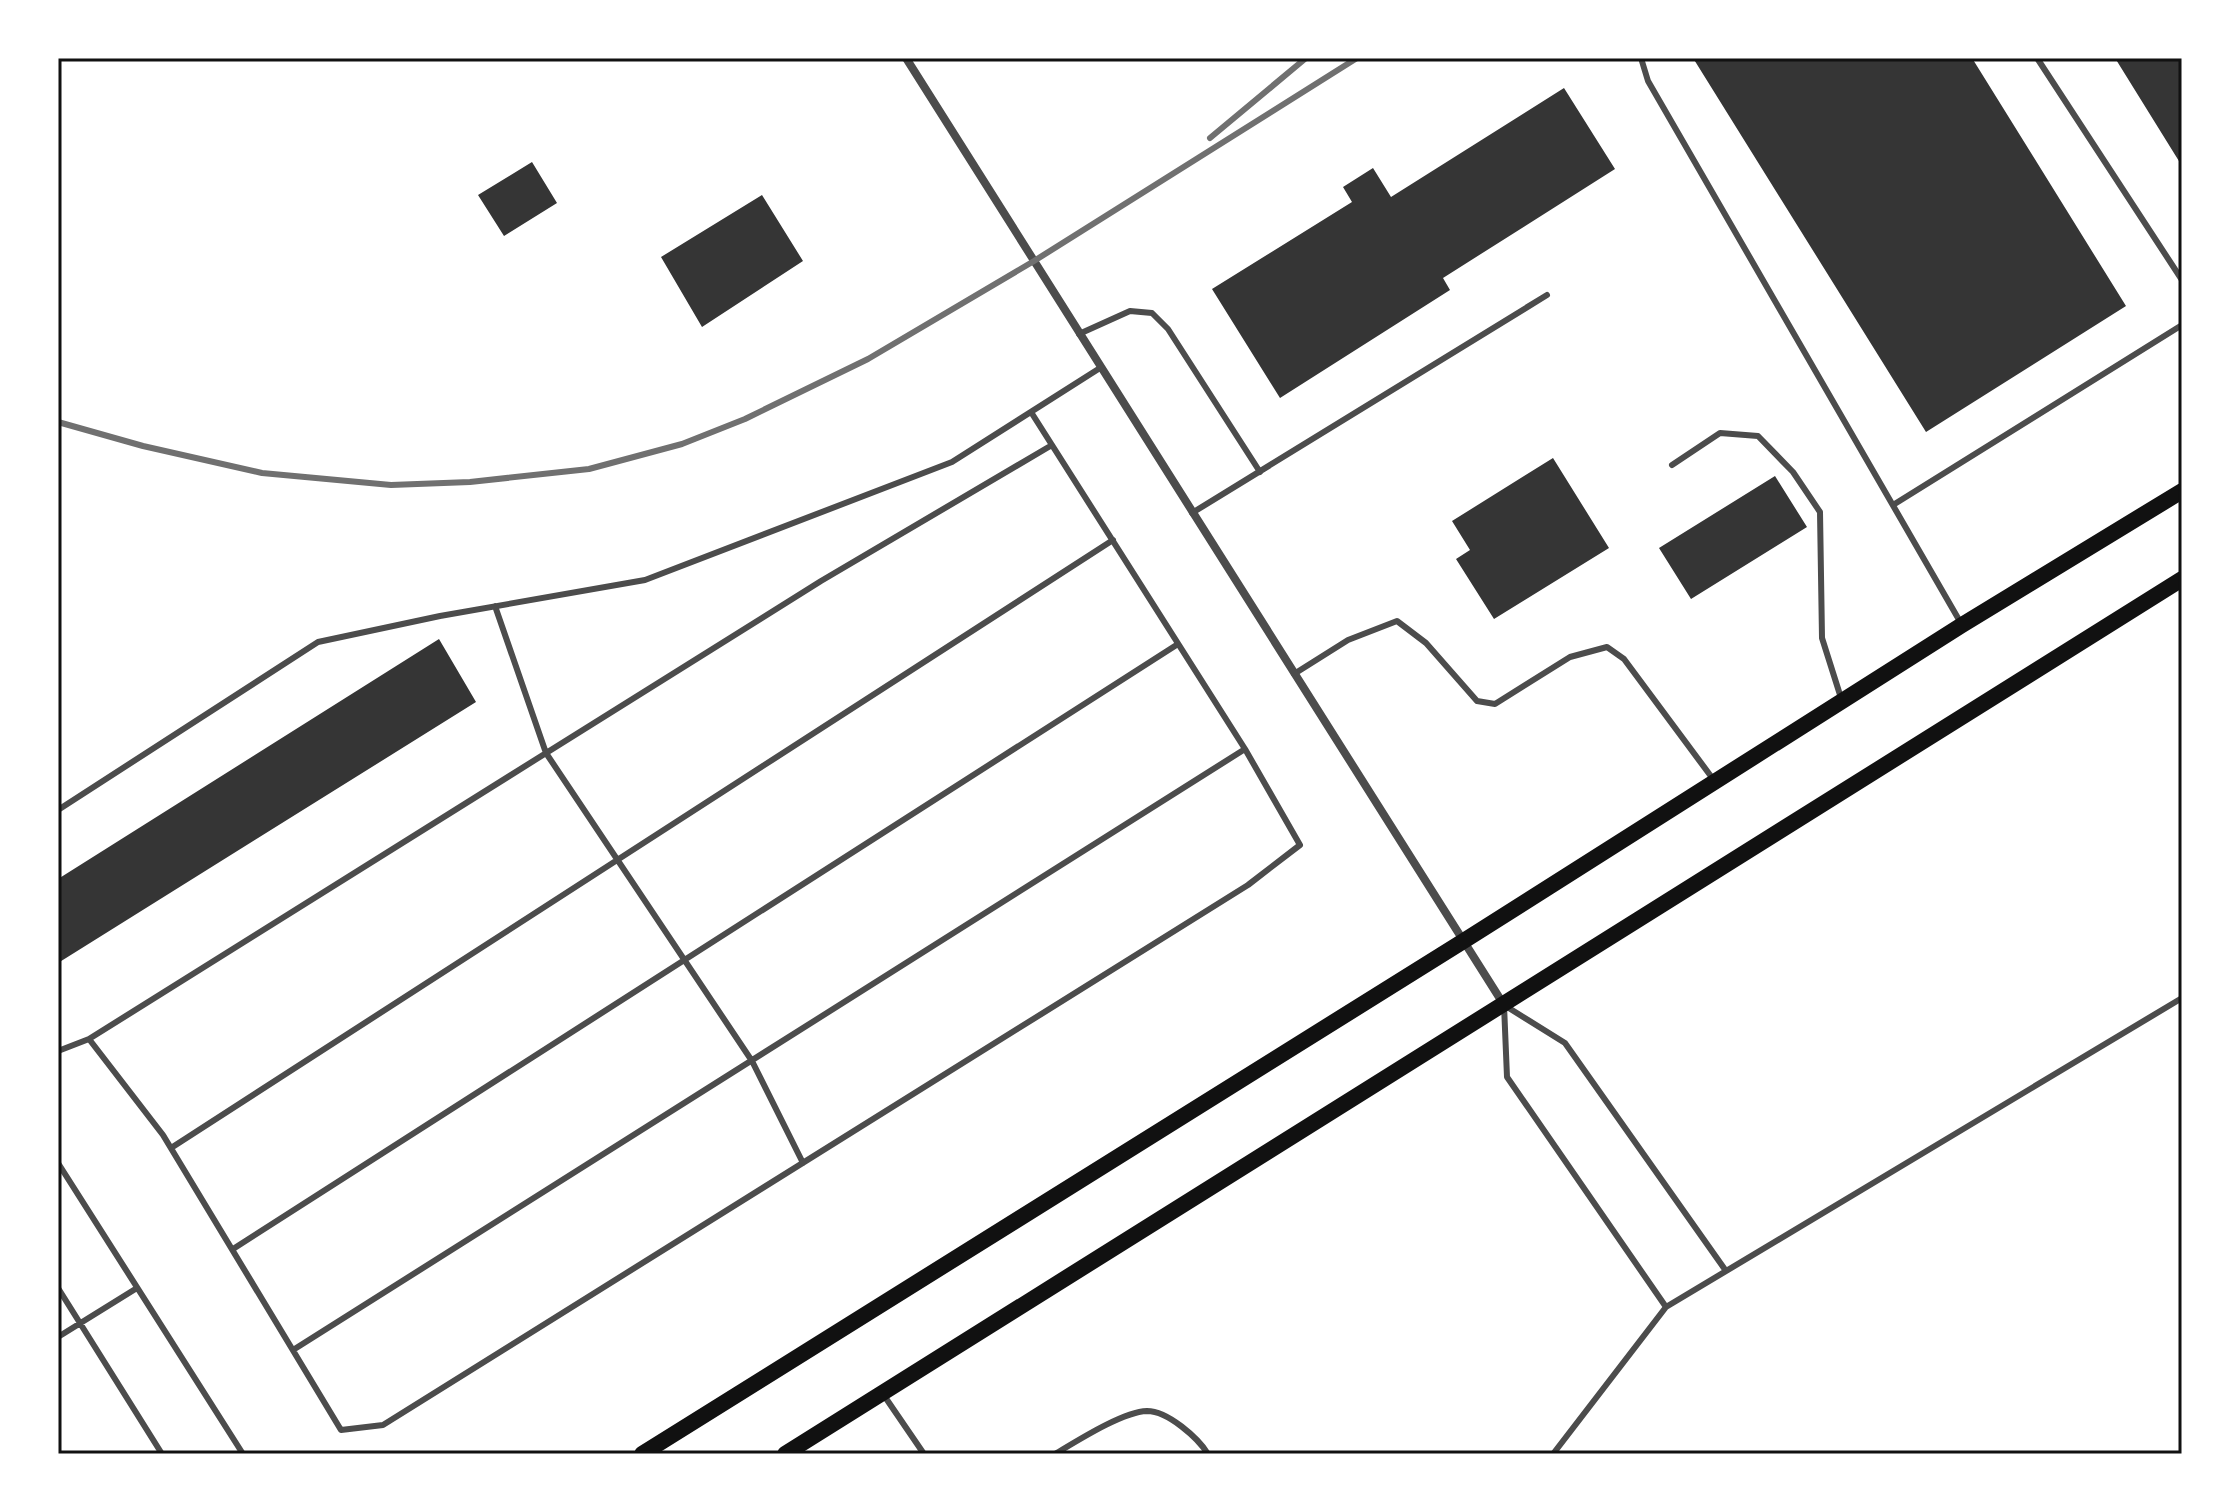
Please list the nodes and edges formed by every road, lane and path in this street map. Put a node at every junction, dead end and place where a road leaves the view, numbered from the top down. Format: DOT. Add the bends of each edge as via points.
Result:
graph roads {
  1 [pos="906,58"];
  2 [pos="1641,58"];
  3 [pos="2037,58"];
  4 [pos="2182,280"];
  5 [pos="1547,295"];
  6 [pos="2182,325"];
  7 [pos="1079,334"];
  8 [pos="1100,368"];
  9 [pos="1031,412"];
  10 [pos="1052,445"];
  11 [pos="1672,465"];
  12 [pos="1260,472"];
  13 [pos="2182,491"];
  14 [pos="1893,505"];
  15 [pos="1192,513"];
  16 [pos="1113,540"];
  17 [pos="2182,579"];
  18 [pos="495,606"];
  19 [pos="1962,625"];
  20 [pos="1178,644"];
  21 [pos="1294,674"];
  22 [pos="1842,701"];
  23 [pos="1245,749"];
  24 [pos="546,753"];
  25 [pos="1715,782"];
  26 [pos="58,810"];
  27 [pos="618,860"];
  28 [pos="1462,942"];
  29 [pos="684,961"];
  30 [pos="2182,998"];
  31 [pos="1504,1005"];
  32 [pos="89,1039"];
  33 [pos="58,1051"];
  34 [pos="752,1061"];
  35 [pos="171,1148"];
  36 [pos="58,1163"];
  37 [pos="803,1163"];
  38 [pos="233,1249"];
  39 [pos="1726,1271"];
  40 [pos="58,1288"];
  41 [pos="137,1288"];
  42 [pos="1666,1307"];
  43 [pos="80,1323"];
  44 [pos="58,1337"];
  45 [pos="293,1350"];
  46 [pos="883,1393"];
  47 [pos="162,1454"];
  48 [pos="243,1454"];
  49 [pos="642,1454"];
  50 [pos="785,1454"];
  51 [pos="924,1454"];
  52 [pos="1055,1454"];
  53 [pos="1208,1454"];
  54 [pos="1553,1454"];
  1 -- 7 [label="street"];
  2 -- 14 [label="lane" via="1648,81"];
  3 -- 4 [label="lane"];
  5 -- 12 [label="lane"];
  6 -- 14 [label="lane"];
  7 -- 8 [label="street"];
  7 -- 12 [label="lane" via="1130,311 1152,313 1168,329"];
  8 -- 9 [label="lane"];
  8 -- 15 [label="street"];
  9 -- 10 [label="lane"];
  9 -- 18 [label="lane" via="952,462 645,580"];
  10 -- 16 [label="lane"];
  10 -- 24 [label="lane"];
  11 -- 22 [label="lane" via="1720,433 1758,436 1798,479 1820,512 1822,638"];
  12 -- 15 [label="lane"];
  13 -- 19 [label="main road"];
  14 -- 19 [label="lane"];
  15 -- 21 [label="street"];
  16 -- 20 [label="lane"];
  16 -- 27 [label="lane"];
  17 -- 31 [label="main road"];
  18 -- 24 [label="lane"];
  18 -- 26 [label="lane" via="318,642"];
  19 -- 22 [label="main road"];
  20 -- 23 [label="lane"];
  20 -- 29 [label="lane"];
  21 -- 25 [label="lane" via="1348,640 1397,621 1426,643 1477,701 1495,704 1570,657 1607,647 1624,659"];
  21 -- 28 [label="street"];
  22 -- 25 [label="main road"];
  23 -- 34 [label="lane"];
  23 -- 37 [label="lane" via="1300,845 1248,885"];
  24 -- 27 [label="lane"];
  24 -- 32 [label="lane"];
  25 -- 28 [label="main road"];
  27 -- 29 [label="lane"];
  27 -- 35 [label="lane"];
  28 -- 31 [label="street"];
  28 -- 49 [label="main road"];
  29 -- 34 [label="lane"];
  29 -- 38 [label="lane"];
  30 -- 39 [label="lane"];
  31 -- 39 [label="lane" via="1565,1043"];
  31 -- 42 [label="lane" via="1507,1077"];
  31 -- 46 [label="main road"];
  32 -- 33 [label="lane"];
  32 -- 35 [label="lane"];
  34 -- 37 [label="lane"];
  34 -- 45 [label="lane"];
  35 -- 38 [label="lane"];
  36 -- 41 [label="lane"];
  37 -- 45 [label="lane" via="383,1425 341,1430"];
  38 -- 45 [label="lane"];
  39 -- 42 [label="lane"];
  40 -- 43 [label="lane"];
  41 -- 43 [label="lane"];
  41 -- 48 [label="lane"];
  42 -- 54 [label="lane"];
  43 -- 44 [label="lane"];
  43 -- 47 [label="lane"];
  46 -- 50 [label="main road"];
  46 -- 51 [label="lane"];
  52 -- 53 [label="lane" via="1104,1425 1148,1411 1175,1421"];
}
